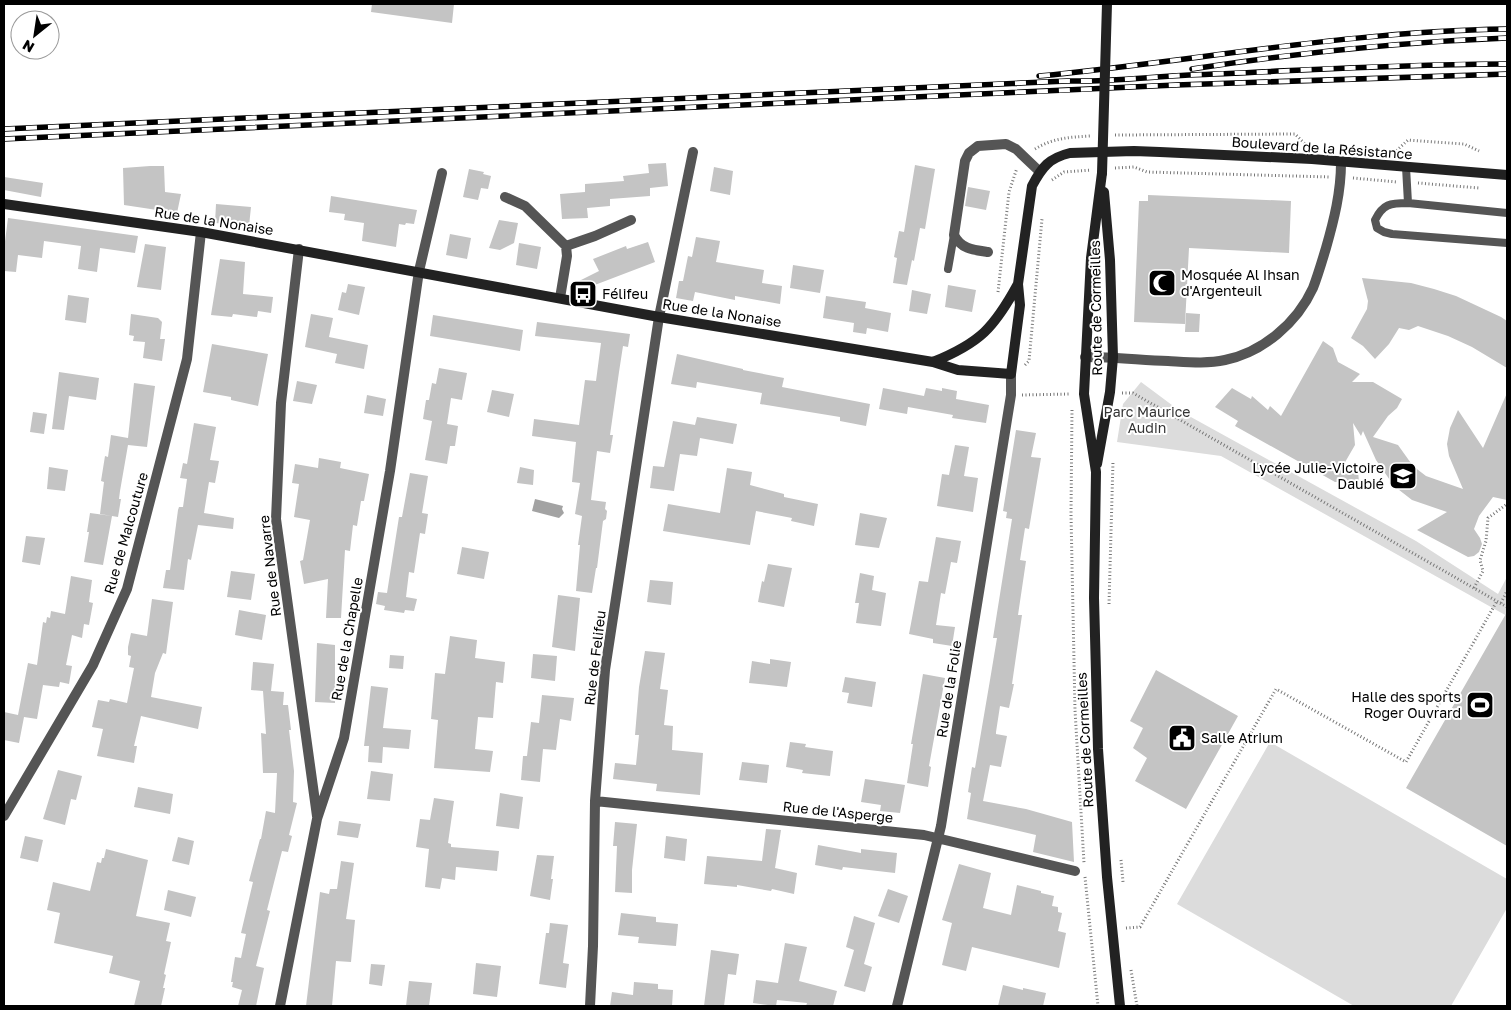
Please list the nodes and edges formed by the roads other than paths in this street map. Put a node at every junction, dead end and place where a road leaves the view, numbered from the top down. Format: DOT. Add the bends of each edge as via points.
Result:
graph roads {
  1 [pos="1107,4"];
  2 [pos="693,152"];
  3 [pos="1342,163"];
  4 [pos="1406,167"];
  5 [pos="1101,170"];
  6 [pos="1039,171"];
  7 [pos="442,173"];
  8 [pos="1507,175"];
  9 [pos="505,197"];
  10 [pos="1408,203"];
  11 [pos="4,204"];
  12 [pos="1507,213"];
  13 [pos="631,220"];
  14 [pos="201,232"];
  15 [pos="954,235"];
  16 [pos="1507,243"];
  17 [pos="566,246"];
  18 [pos="299,249"];
  19 [pos="988,252"];
  20 [pos="948,269"];
  21 [pos="419,271"];
  22 [pos="1018,284"];
  23 [pos="560,298"];
  24 [pos="659,317"];
  25 [pos="1112,357"];
  26 [pos="1085,358"];
  27 [pos="933,362"];
  28 [pos="1010,374"];
  29 [pos="1096,472"];
  30 [pos="595,801"];
  31 [pos="4,816"];
  32 [pos="318,819"];
  33 [pos="939,838"];
  34 [pos="1080,872"];
  35 [pos="280,1006"];
  36 [pos="590,1006"];
  37 [pos="897,1006"];
  38 [pos="1120,1006"];
  1 -- 5 [label="main road, Route de Cormeilles, bridge"];
  2 -- 24 [label="street, Rue de Felifeu"];
  3 -- 4 [label="main road, Boulevard de la Résistance"];
  3 -- 6 [label="main road, Boulevard de la Résistance" via="1134,151 1070,153 1052,159"];
  3 -- 25 [label="street" via="1333,224 1313,287 1294,318 1278,333 1245,354 1225,360 1184,362"];
  4 -- 8 [label="main road, Boulevard de la Résistance"];
  4 -- 10 [label="lane"];
  5 -- 25 [label="main road, Route de Cormeilles" via="1110,260"];
  5 -- 26 [label="main road, Route de Cormeilles" via="1091,258"];
  6 -- 15 [label="street" via="1006,144 978,146 965,161"];
  6 -- 22 [label="main road" via="1032,186"];
  7 -- 21 [label="street"];
  9 -- 17 [label="street" via="525,206"];
  10 -- 12 [label="lane"];
  10 -- 16 [label="lane" via="1385,206 1374,220 1377,228 1392,234"];
  11 -- 14 [label="main road, Rue de la Nonaise"];
  13 -- 17 [label="street"];
  14 -- 18 [label="main road, Rue de la Nonaise"];
  14 -- 31 [label="street, Rue de Malcouture" via="187,359 127,589 93,665"];
  15 -- 19 [label="street" via="966,248"];
  15 -- 20 [label="lane"];
  17 -- 23 [label="street"];
  18 -- 21 [label="main road, Rue de la Nonaise"];
  18 -- 32 [label="street, Rue de Navarre" via="281,403 276,519"];
  21 -- 23 [label="main road, Rue de la Nonaise"];
  21 -- 32 [label="street, Rue de la Chapelle" via="390,471 344,738"];
  22 -- 27 [label="main road" via="995,321 977,340"];
  22 -- 28 [label="main road" via="1020,305"];
  23 -- 24 [label="main road, Rue de la Nonaise"];
  24 -- 27 [label="main road, Rue de la Nonaise"];
  24 -- 30 [label="street, Rue de Felifeu" via="605,670"];
  25 -- 26 [label="street"];
  25 -- 29 [label="main road, Route de Cormeilles" via="1110,392"];
  26 -- 29 [label="main road, Route de Cormeilles" via="1084,394"];
  27 -- 28 [label="main road, Rue de la Nonaise" via="958,370"];
  28 -- 33 [label="street, Rue de la Folie" via="1011,395"];
  29 -- 38 [label="main road, Route de Cormeilles" via="1094,598 1098,748"];
  30 -- 33 [label="street, Rue de l'Asperge"];
  30 -- 36 [label="street, Rue de Felifeu"];
  32 -- 35 [label="street, Rue de la Chapelle"];
  33 -- 34 [label="street, Rue de l'Asperge"];
  33 -- 37 [label="street, Rue de la Folie"];
}
